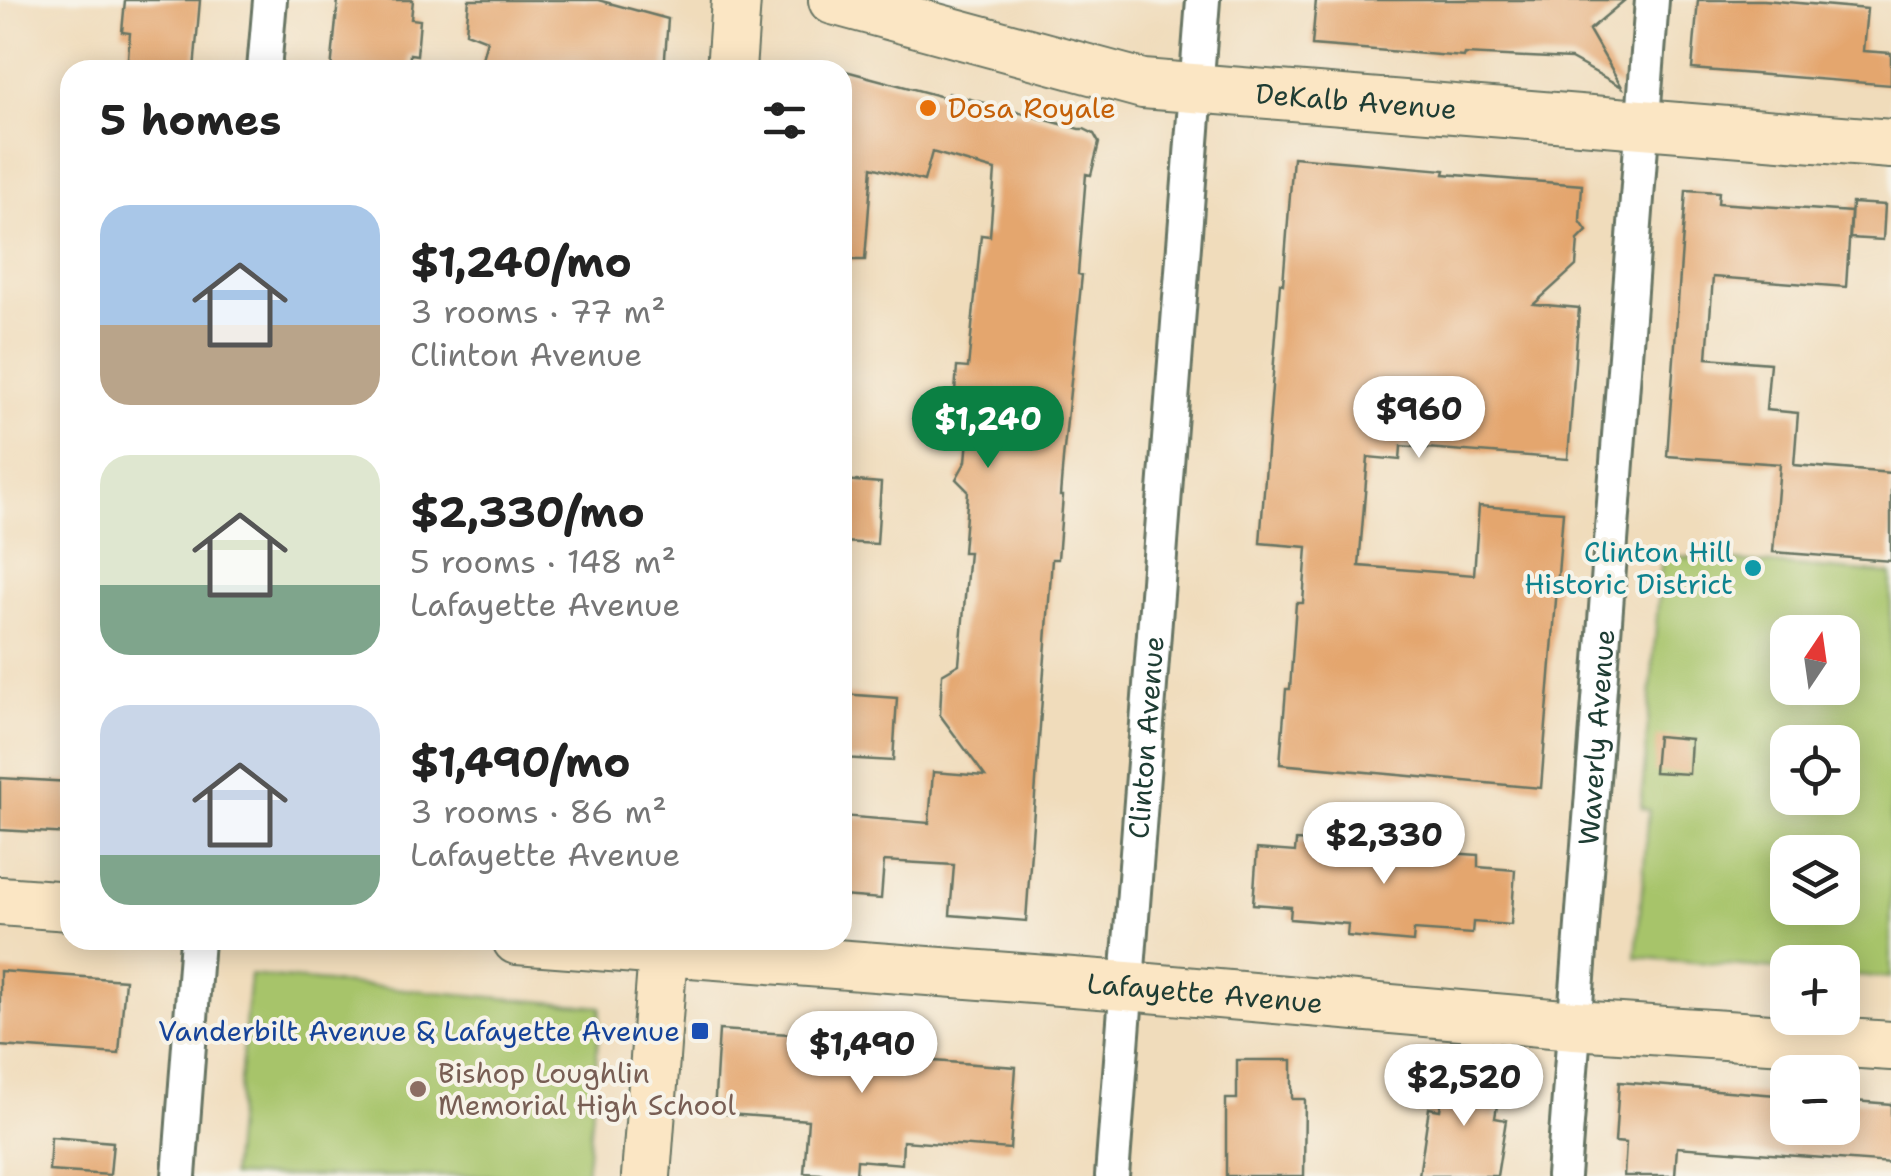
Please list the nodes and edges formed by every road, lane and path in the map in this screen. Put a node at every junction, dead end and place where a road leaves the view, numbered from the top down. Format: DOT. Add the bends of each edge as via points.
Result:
graph roads {
  1 [pos="270,0"];
  2 [pos="736,0"];
  3 [pos="834,0"];
  4 [pos="1203,0"];
  5 [pos="1652,0"];
  6 [pos="265,60"];
  7 [pos="732,60"];
  8 [pos="1196,89"];
  9 [pos="1643,123"];
  10 [pos="1891,144"];
  11 [pos="0,901"];
  12 [pos="60,905"];
  13 [pos="196,950"];
  14 [pos="663,950"];
  15 [pos="709,950"];
  16 [pos="1126,986"];
  17 [pos="1575,1025"];
  18 [pos="1891,1046"];
  19 [pos="179,1176"];
  20 [pos="646,1176"];
  21 [pos="1112,1176"];
  22 [pos="1564,1176"];
  1 -- 6 [label="street"];
  2 -- 7 [label="main road"];
  3 -- 8 [label="main road, DeKalb Avenue" via="1143,84"];
  4 -- 8 [label="street, Clinton Avenue"];
  5 -- 9 [label="street, Waverly Avenue"];
  8 -- 9 [label="main road, DeKalb Avenue"];
  8 -- 16 [label="street, Clinton Avenue"];
  9 -- 10 [label="main road, DeKalb Avenue"];
  9 -- 17 [label="street, Waverly Avenue"];
  11 -- 12 [label="main road"];
  13 -- 19 [label="street"];
  14 -- 20 [label="main road"];
  15 -- 16 [label="main road, Lafayette Avenue"];
  16 -- 17 [label="main road, Lafayette Avenue"];
  16 -- 21 [label="street, Clinton Avenue"];
  17 -- 18 [label="main road, Lafayette Avenue"];
  17 -- 22 [label="street, Waverly Avenue"];
}
